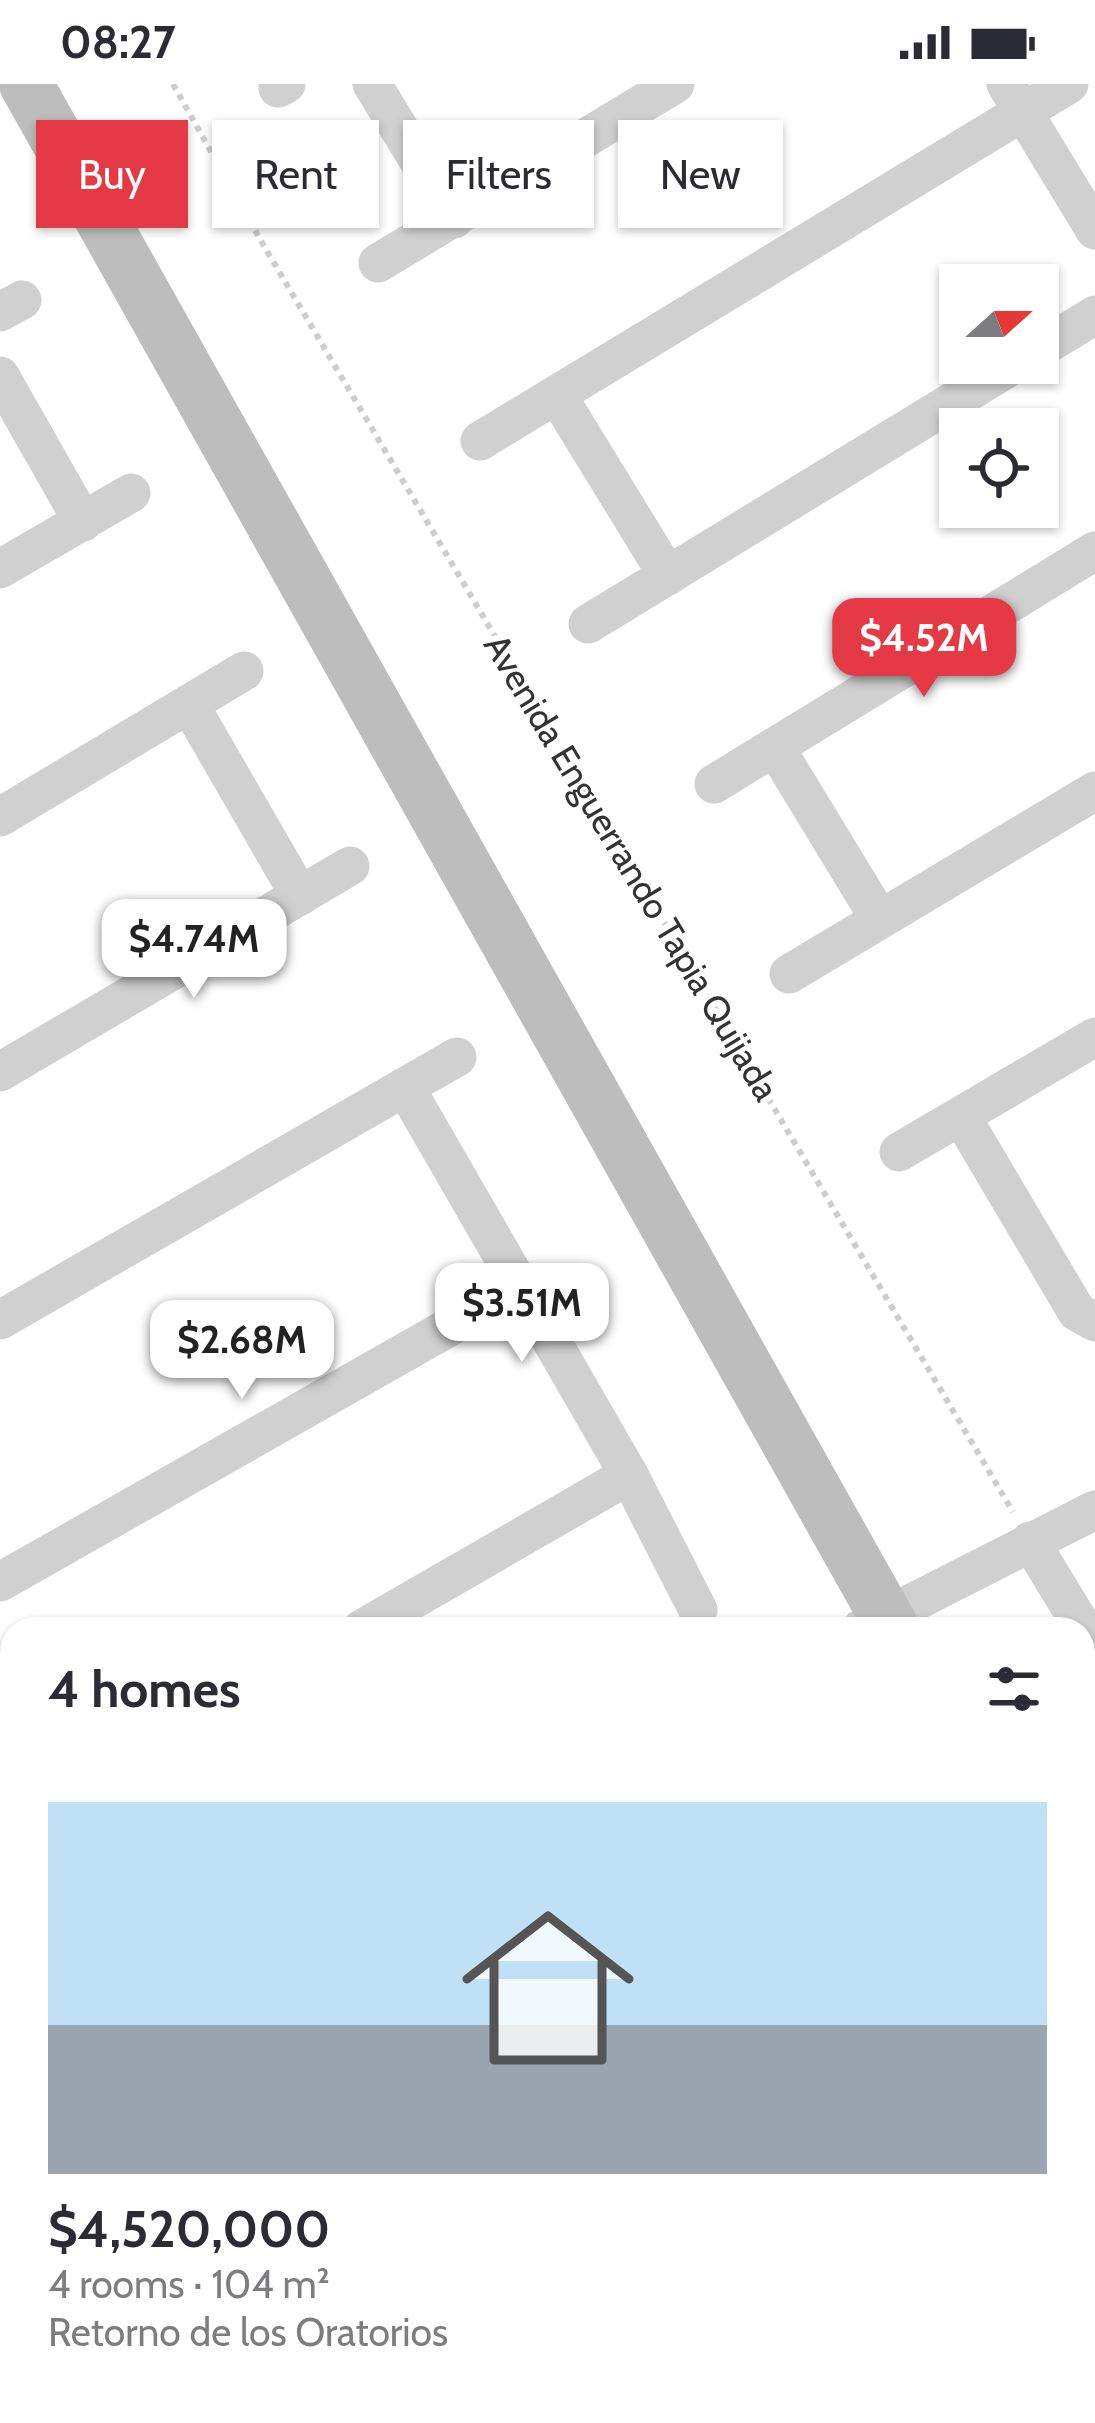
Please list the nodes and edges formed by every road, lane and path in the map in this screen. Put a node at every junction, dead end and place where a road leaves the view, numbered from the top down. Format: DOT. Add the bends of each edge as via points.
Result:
graph roads {
  1 [pos="26,84"];
  2 [pos="173,84"];
  3 [pos="373,84"];
  4 [pos="675,84"];
  5 [pos="1070,84"];
  6 [pos="1015,98"];
  7 [pos="594,133"];
  8 [pos="403,134"];
  9 [pos="438,228"];
  10 [pos="1095,230"];
  11 [pos="378,262"];
  12 [pos="1095,315"];
  13 [pos="1059,337"];
  14 [pos="0,376"];
  15 [pos="982,384"];
  16 [pos="557,394"];
  17 [pos="481,441"];
  18 [pos="131,493"];
  19 [pos="83,522"];
  20 [pos="1095,551"];
  21 [pos="0,569"];
  22 [pos="668,576"];
  23 [pos="589,624"];
  24 [pos="244,670"];
  25 [pos="189,704"];
  26 [pos="776,747"];
  27 [pos="714,784"];
  28 [pos="1095,791"];
  29 [pos="0,817"];
  30 [pos="350,866"];
  31 [pos="300,896"];
  32 [pos="879,918"];
  33 [pos="789,974"];
  34 [pos="1095,1037"];
  35 [pos="457,1057"];
  36 [pos="0,1072"];
  37 [pos="405,1087"];
  38 [pos="961,1116"];
  39 [pos="898,1152"];
  40 [pos="520,1287"];
  41 [pos="0,1320"];
  42 [pos="1095,1322"];
  43 [pos="629,1475"];
  44 [pos="1095,1510"];
  45 [pos="1030,1541"];
  46 [pos="0,1582"];
  47 [pos="698,1610"];
  48 [pos="423,1614"];
  49 [pos="876,1617"];
  50 [pos="894,1617"];
  51 [pos="1076,1617"];
  1 -- 49 [label="street"];
  2 -- 45 [label="path, Avenida Enguerrando Tapia Quijada"];
  3 -- 8 [label="street"];
  4 -- 7 [label="street"];
  5 -- 6 [label="street"];
  6 -- 10 [label="street"];
  6 -- 16 [label="street"];
  9 -- 11 [label="street"];
  12 -- 13 [label="street"];
  14 -- 19 [label="street"];
  15 -- 22 [label="street"];
  16 -- 17 [label="street"];
  16 -- 22 [label="street"];
  18 -- 19 [label="street"];
  19 -- 21 [label="street"];
  20 -- 26 [label="street"];
  22 -- 23 [label="street"];
  24 -- 25 [label="street"];
  25 -- 29 [label="street"];
  25 -- 31 [label="street"];
  26 -- 27 [label="street"];
  26 -- 32 [label="street"];
  28 -- 32 [label="street"];
  30 -- 31 [label="street"];
  31 -- 36 [label="street"];
  32 -- 33 [label="street"];
  34 -- 38 [label="street"];
  35 -- 37 [label="street"];
  37 -- 40 [label="street"];
  37 -- 41 [label="street"];
  38 -- 39 [label="street"];
  38 -- 42 [label="street" via="1077,1312"];
  40 -- 43 [label="street"];
  40 -- 46 [label="street"];
  43 -- 47 [label="street"];
  43 -- 48 [label="street"];
  44 -- 45 [label="street"];
  45 -- 50 [label="street"];
  45 -- 51 [label="street"];
}
